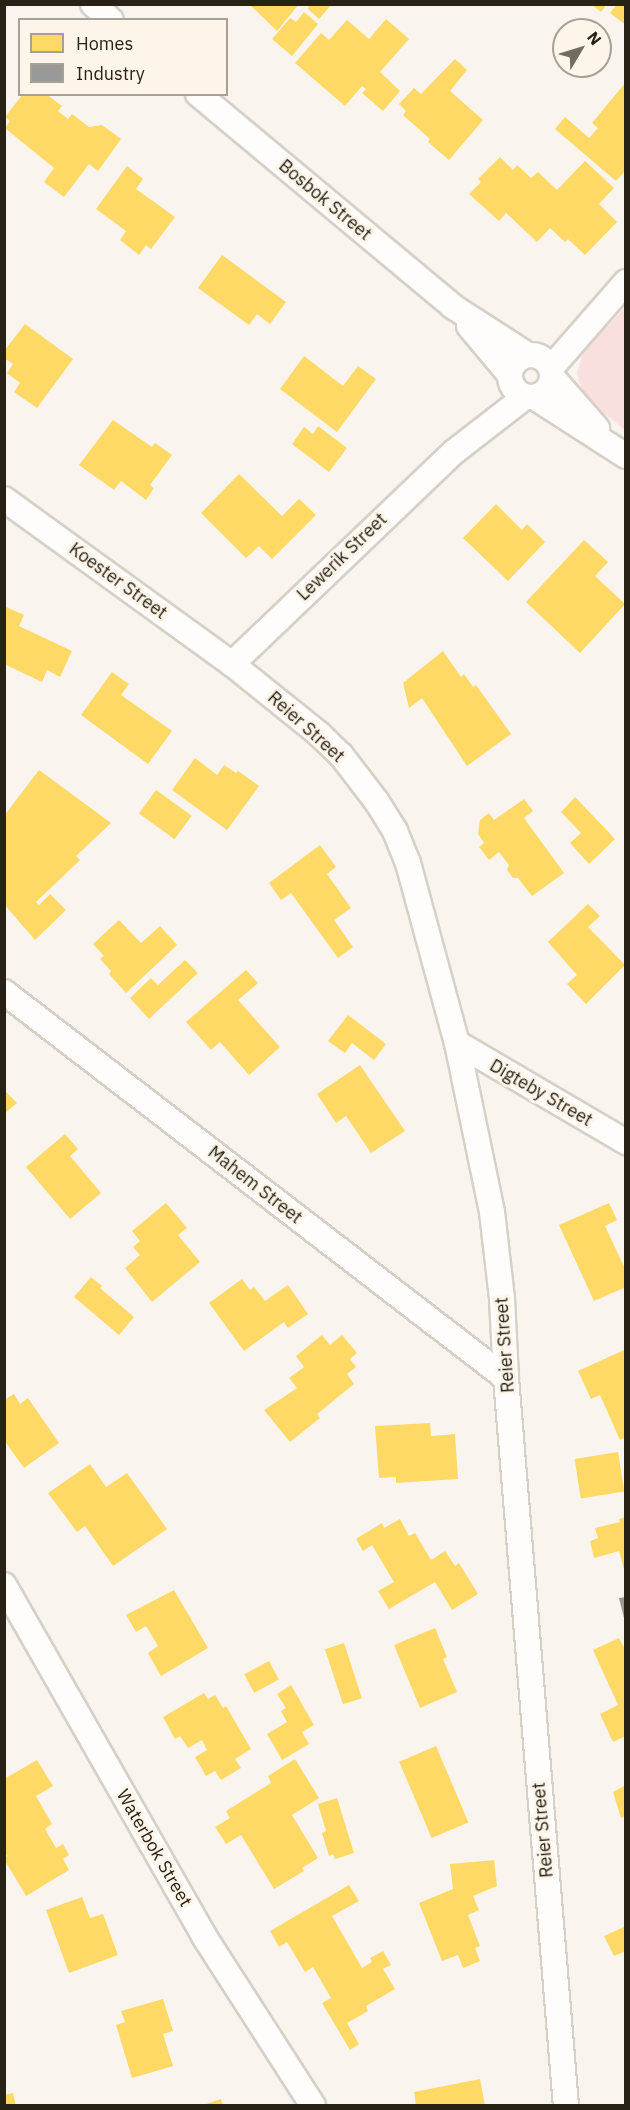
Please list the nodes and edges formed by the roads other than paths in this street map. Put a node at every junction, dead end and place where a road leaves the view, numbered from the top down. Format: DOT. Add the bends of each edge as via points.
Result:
graph roads {
  1 [pos="93,4"];
  2 [pos="109,18"];
  3 [pos="200,96"];
  4 [pos="626,282"];
  5 [pos="452,306"];
  6 [pos="542,364"];
  7 [pos="520,388"];
  8 [pos="620,452"];
  9 [pos="4,499"];
  10 [pos="232,664"];
  11 [pos="4,992"];
  12 [pos="457,1043"];
  13 [pos="626,1142"];
  14 [pos="506,1378"];
  15 [pos="4,1585"];
  16 [pos="313,2106"];
  17 [pos="566,2106"];
  1 -- 2 [label="street"];
  3 -- 5 [label="street, Bosbok Street"];
  4 -- 6 [label="street"];
  5 -- 6 [label="street, Bosbok Street"];
  5 -- 7 [label="street, Bosbok Street"];
  6 -- 7 [label="street" via="547,390"];
  6 -- 7 [label="street" via="513,364"];
  6 -- 8 [label="street, Bosbok Street"];
  7 -- 8 [label="street, Bosbok Street"];
  7 -- 10 [label="street, Lewerik Street"];
  9 -- 10 [label="street, Koester Street"];
  10 -- 12 [label="street, Reier Street" via="341,756 395,831 408,862"];
  11 -- 14 [label="street, Mahem Street"];
  12 -- 13 [label="street, Digteby Street"];
  12 -- 14 [label="street, Reier Street" via="492,1212"];
  14 -- 17 [label="street, Reier Street"];
  15 -- 16 [label="street, Waterbok Street" via="204,1936"];
}
